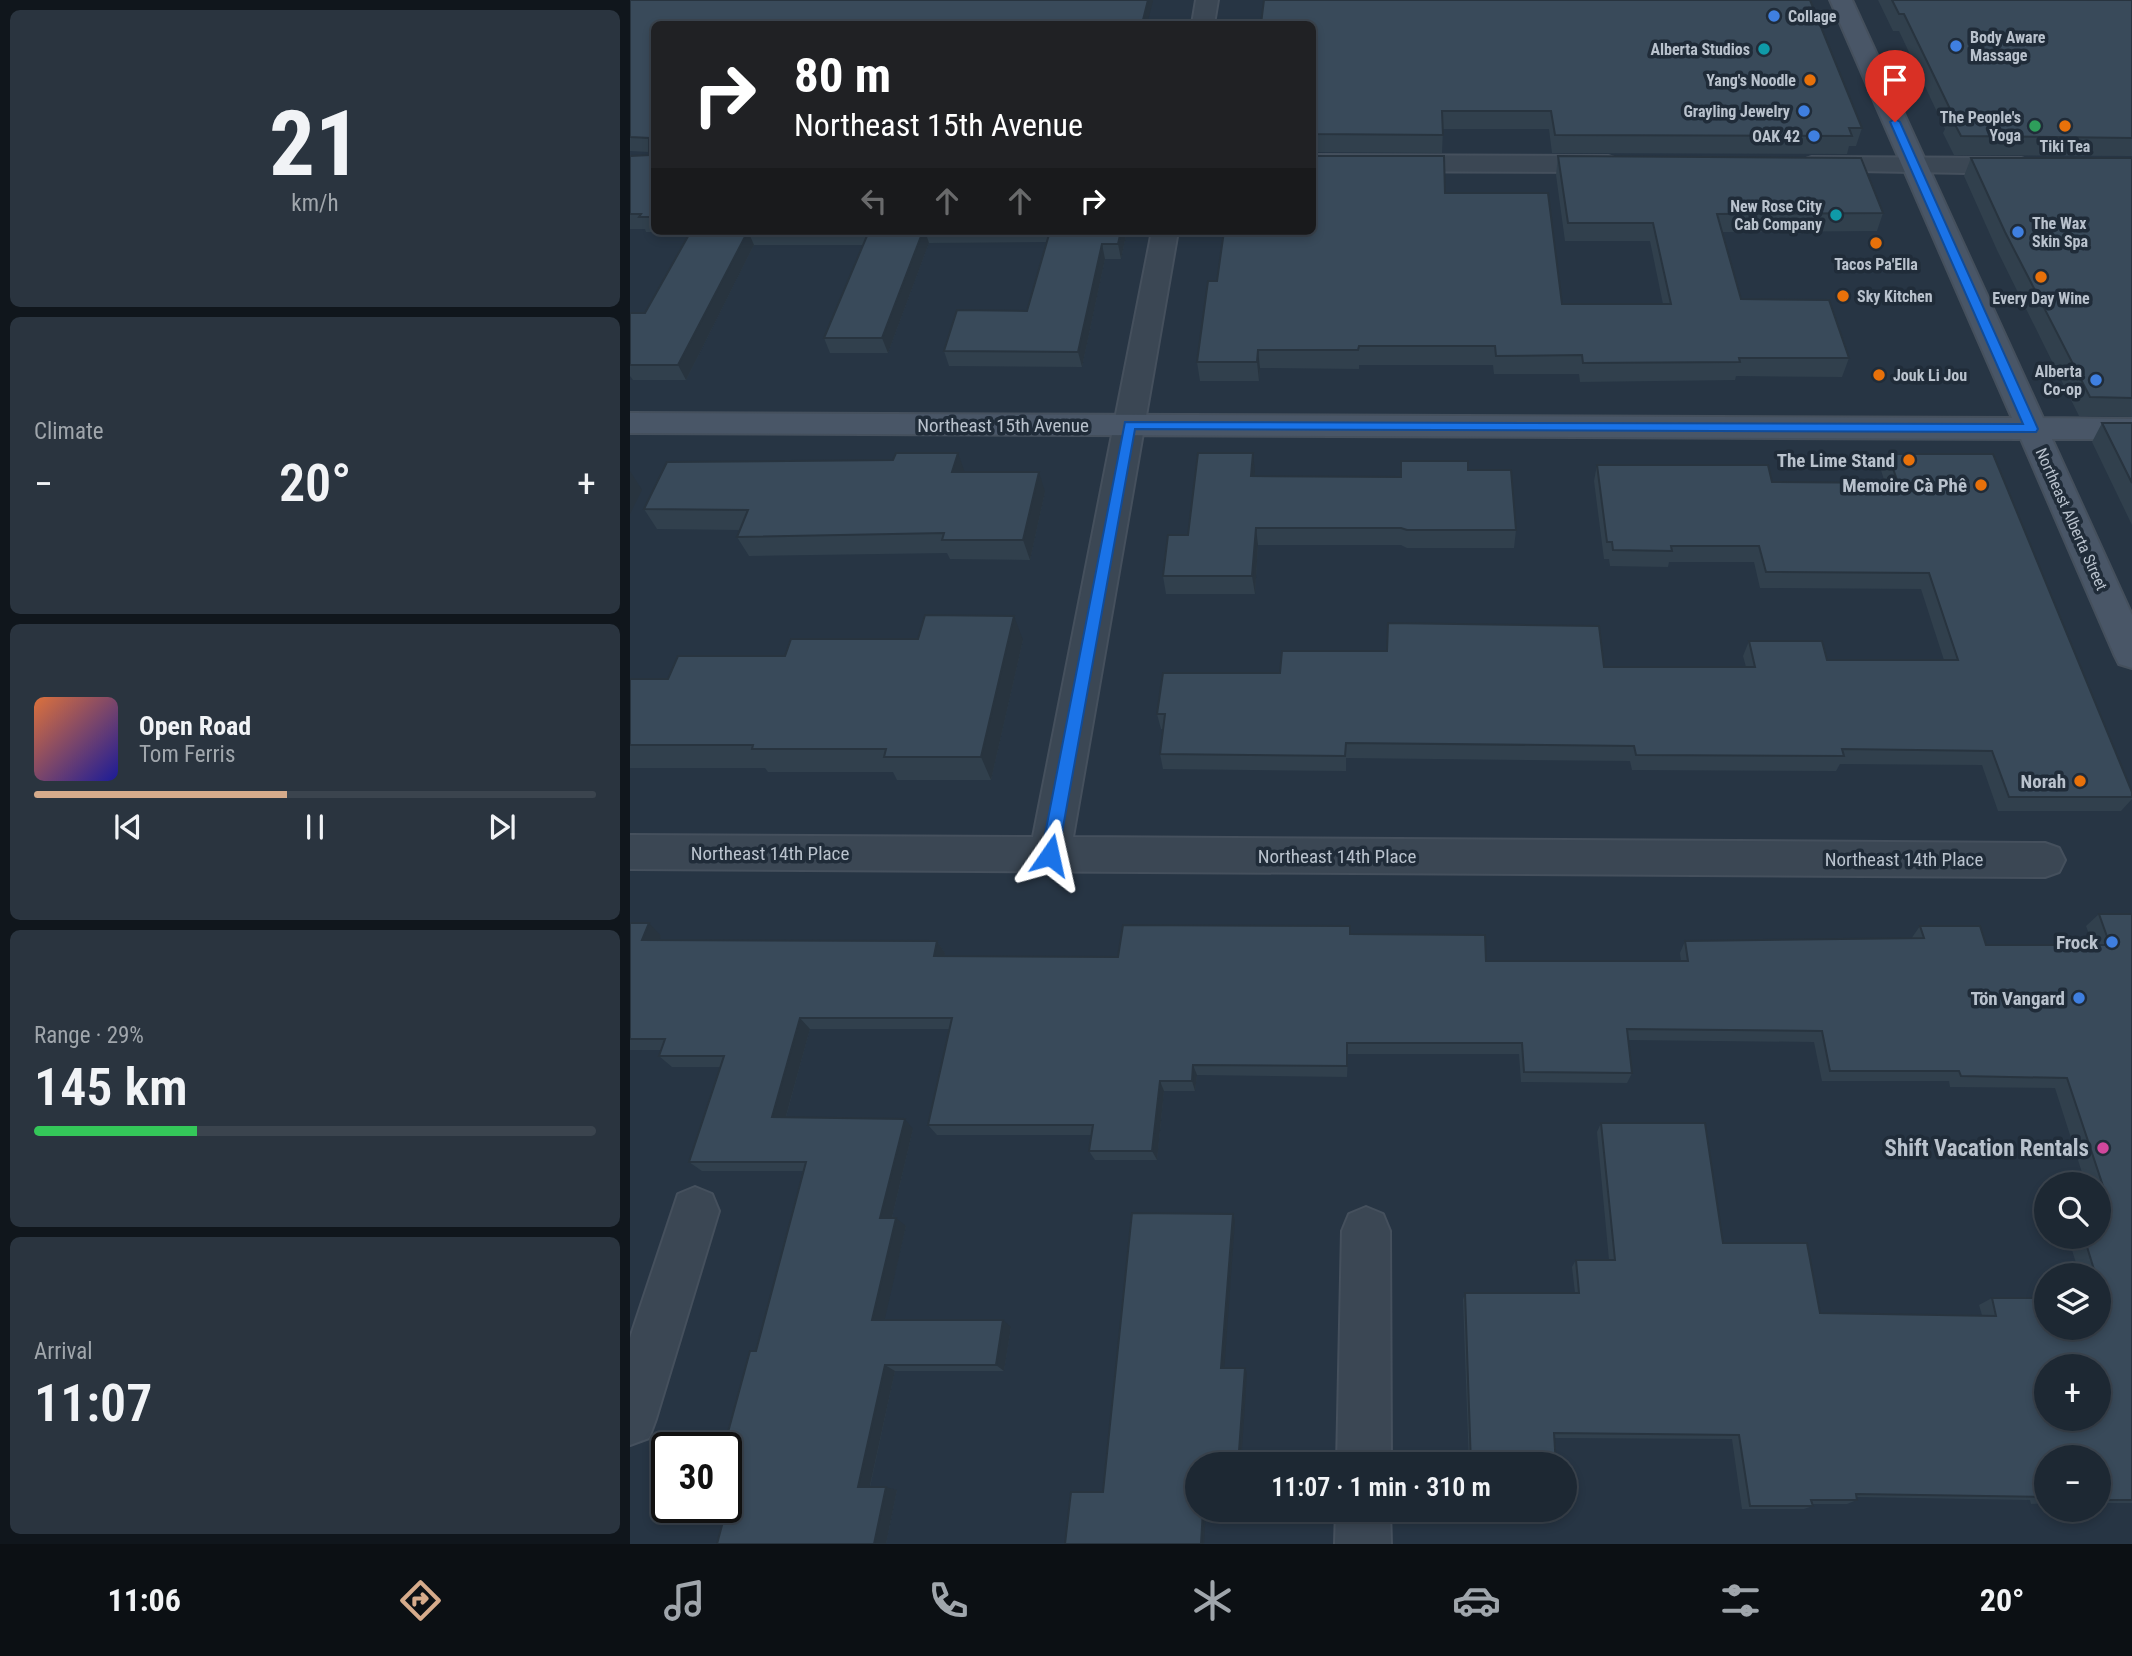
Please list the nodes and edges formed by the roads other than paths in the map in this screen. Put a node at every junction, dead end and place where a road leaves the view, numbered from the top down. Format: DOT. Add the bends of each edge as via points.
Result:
graph roads {
  1 [pos="1207,0"];
  2 [pos="1841,0"];
  3 [pos="1204,21"];
  4 [pos="1316,163"];
  5 [pos="1632,164"];
  6 [pos="1785,165"];
  7 [pos="1915,166"];
  8 [pos="2041,166"];
  9 [pos="1164,235"];
  10 [pos="630,423"];
  11 [pos="1130,425"];
  12 [pos="2032,429"];
  13 [pos="2132,429"];
  14 [pos="2132,654"];
  15 [pos="630,852"];
  16 [pos="1050,855"];
  17 [pos="2045,860"];
  18 [pos="695,1211"];
  19 [pos="1366,1231"];
  20 [pos="630,1419"];
  21 [pos="1364,1452"];
  22 [pos="1363,1522"];
  23 [pos="1363,1544"];
  1 -- 3 [label="street"];
  2 -- 7 [label="street, Northeast Alberta Street"];
  4 -- 5 [label="street"];
  6 -- 7 [label="street"];
  7 -- 8 [label="street"];
  7 -- 12 [label="street, Northeast Alberta Street"];
  9 -- 11 [label="street"];
  10 -- 11 [label="street, Northeast 15th Avenue"];
  11 -- 12 [label="street, Northeast 15th Avenue"];
  11 -- 16 [label="street"];
  12 -- 13 [label="street, Northeast 15th Avenue"];
  12 -- 14 [label="street, Northeast Alberta Street"];
  15 -- 16 [label="street, Northeast 14th Place"];
  16 -- 17 [label="street, Northeast 14th Place"];
  18 -- 20 [label="street"];
  19 -- 21 [label="street"];
  22 -- 23 [label="street"];
}
